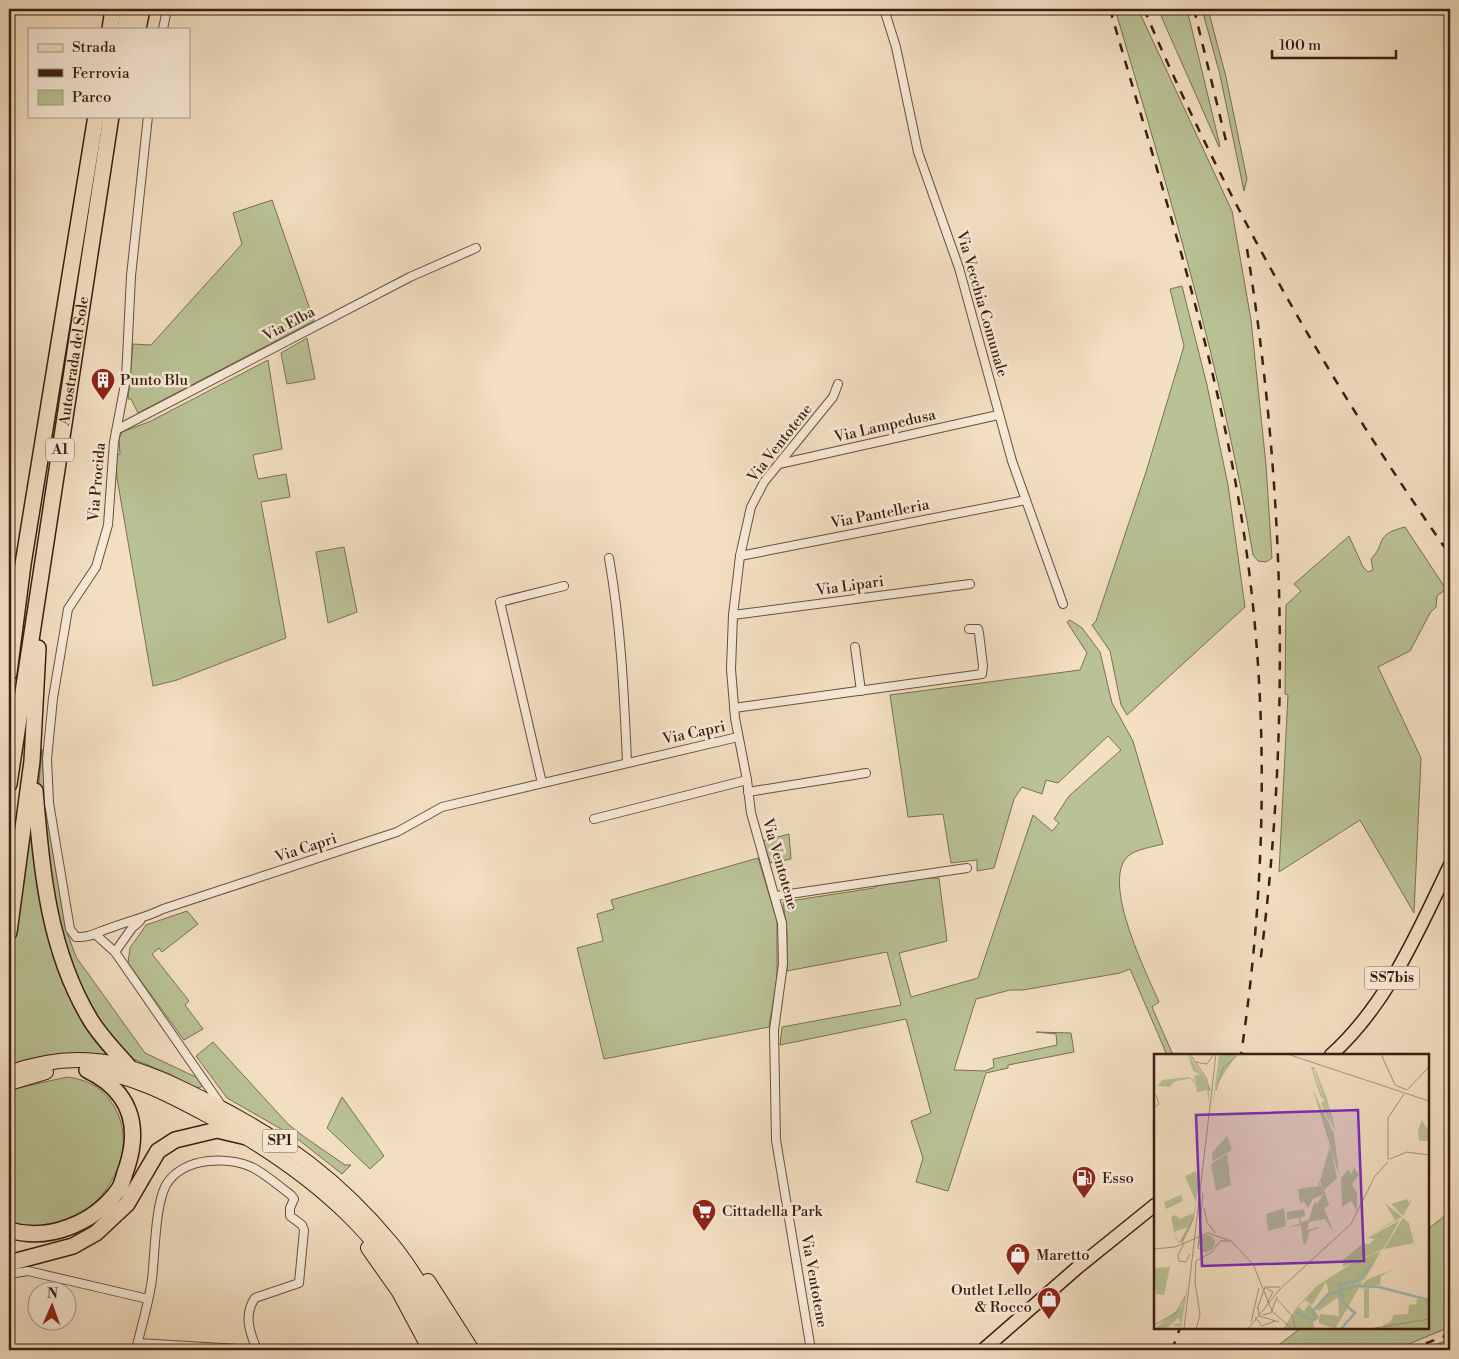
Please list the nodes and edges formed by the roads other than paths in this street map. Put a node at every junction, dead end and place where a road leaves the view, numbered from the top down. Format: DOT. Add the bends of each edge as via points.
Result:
graph roads {
  1 [pos="102,9"];
  2 [pos="113,9"];
  3 [pos="128,9"];
  4 [pos="142,9"];
  5 [pos="167,9"];
  6 [pos="884,9"];
  7 [pos="100,28"];
  8 [pos="110,28"];
  9 [pos="125,28"];
  10 [pos="138,28"];
  11 [pos="163,28"];
  12 [pos="148,118"];
  13 [pos="95,119"];
  14 [pos="111,120"];
  15 [pos="476,248"];
  16 [pos="838,384"];
  17 [pos="998,415"];
  18 [pos="118,429"];
  19 [pos="779,464"];
  20 [pos="1026,500"];
  21 [pos="740,556"];
  22 [pos="609,558"];
  23 [pos="42,570"];
  24 [pos="970,584"];
  25 [pos="564,586"];
  26 [pos="1064,604"];
  27 [pos="733,615"];
  28 [pos="969,629"];
  29 [pos="855,647"];
  30 [pos="9,673"];
  31 [pos="861,691"];
  32 [pos="734,708"];
  33 [pos="738,737"];
  34 [pos="32,760"];
  35 [pos="627,762"];
  36 [pos="866,773"];
  37 [pos="747,780"];
  38 [pos="542,783"];
  39 [pos="9,784"];
  40 [pos="748,792"];
  41 [pos="594,819"];
  42 [pos="1450,865"];
  43 [pos="967,868"];
  44 [pos="776,896"];
  45 [pos="143,919"];
  46 [pos="9,932"];
  47 [pos="95,934"];
  48 [pos="115,952"];
  49 [pos="1332,1054"];
  50 [pos="129,1067"];
  51 [pos="87,1070"];
  52 [pos="9,1074"];
  53 [pos="9,1083"];
  54 [pos="225,1110"];
  55 [pos="775,1115"];
  56 [pos="766,1117"];
  57 [pos="251,1138"];
  58 [pos="324,1193"];
  59 [pos="1154,1206"];
  60 [pos="370,1219"];
  61 [pos="9,1230"];
  62 [pos="9,1263"];
  63 [pos="9,1274"];
  64 [pos="148,1299"];
  65 [pos="137,1346"];
  66 [pos="257,1350"];
  67 [pos="430,1350"];
  68 [pos="444,1350"];
  69 [pos="457,1350"];
  70 [pos="472,1350"];
  71 [pos="811,1350"];
  72 [pos="983,1350"];
  1 -- 7 [label="highway"];
  2 -- 8 [label="highway"];
  3 -- 9 [label="highway"];
  4 -- 10 [label="highway"];
  5 -- 11 [label="street"];
  6 -- 17 [label="street, Via Vecchia Comunale" via="896,48 918,152 959,268"];
  12 -- 18 [label="street, Via Procida" via="133,258 126,379"];
  13 -- 30 [label="highway, Autostrada del Sole / A1" via="23,564"];
  14 -- 23 [label="highway, Autostrada del Sole / A1"];
  15 -- 18 [label="street, Via Elba" via="410,277"];
  16 -- 19 [label="street, Via Ventotene" via="833,397"];
  17 -- 19 [label="street, Via Lampedusa"];
  17 -- 20 [label="street, Via Vecchia Comunale"];
  18 -- 47 [label="street, Via Procida" via="114,442 108,525 96,567 68,609 46,759 49,803 70,930 76,937 87,938"];
  19 -- 21 [label="street, Via Ventotene" via="764,482 751,508"];
  20 -- 21 [label="street, Via Pantelleria"];
  20 -- 26 [label="street, Via Vecchia Comunale"];
  21 -- 27 [label="street, Via Ventotene"];
  22 -- 35 [label="street" via="623,667"];
  23 -- 34 [label="highway"];
  23 -- 39 [label="highway, Autostrada del Sole / A1"];
  24 -- 27 [label="street, Via Lipari"];
  25 -- 38 [label="street" via="500,602"];
  27 -- 32 [label="street, Via Ventotene"];
  28 -- 31 [label="street" via="978,629 979,632 982,674"];
  29 -- 31 [label="street"];
  31 -- 32 [label="street"];
  32 -- 33 [label="street, Via Ventotene"];
  33 -- 35 [label="street, Via Capri"];
  33 -- 37 [label="street, Via Ventotene"];
  34 -- 46 [label="highway"];
  34 -- 50 [label="highway" via="40,850 57,947 74,991 91,1021"];
  35 -- 38 [label="street, Via Capri"];
  36 -- 40 [label="street"];
  37 -- 40 [label="street, Via Ventotene"];
  37 -- 41 [label="street"];
  38 -- 45 [label="street, Via Capri" via="442,807 397,832 163,909"];
  40 -- 44 [label="street, Via Ventotene" via="756,839"];
  42 -- 49 [label="main road, SS7bis" via="1377,1002 1358,1029"];
  43 -- 44 [label="street"];
  44 -- 55 [label="street, Via Ventotene" via="782,923 783,964 774,1030"];
  45 -- 47 [label="street, Via Capri"];
  45 -- 48 [label="street" via="132,928"];
  47 -- 48 [label="street"];
  48 -- 54 [label="street"];
  50 -- 52 [label="highway, SP1" via="66,1060"];
  50 -- 54 [label="highway, SP1" via="160,1078"];
  51 -- 53 [label="highway, SP1" via="52,1071"];
  51 -- 57 [label="highway, SP1" via="139,1081"];
  51 -- 61 [label="highway" via="105,1078 122,1096 132,1118 133,1148 120,1188 99,1211 61,1231 26,1235"];
  54 -- 60 [label="highway, SP1" via="292,1149"];
  55 -- 56 [label="street"];
  55 -- 71 [label="street, Via Ventotene" via="776,1140"];
  57 -- 58 [label="highway, SP1"];
  57 -- 62 [label="highway" via="217,1130 174,1140 158,1151 127,1204 96,1233 73,1246"];
  58 -- 67 [label="highway" via="388,1273"];
  58 -- 68 [label="highway, SP1" via="373,1238 390,1260 421,1306"];
  59 -- 72 [label="main road"];
  60 -- 69 [label="highway, SP1" via="420,1284"];
  60 -- 70 [label="highway" via="419,1269"];
  63 -- 64 [label="street" via="28,1271"];
  64 -- 65 [label="street"];
  64 -- 66 [label="street" via="160,1201 174,1175 199,1163 216,1161 234,1162 257,1170 291,1195 294,1199 289,1212 304,1230 300,1283 255,1298 252,1303 248,1327"];
  65 -- 66 [label="street"];
}
